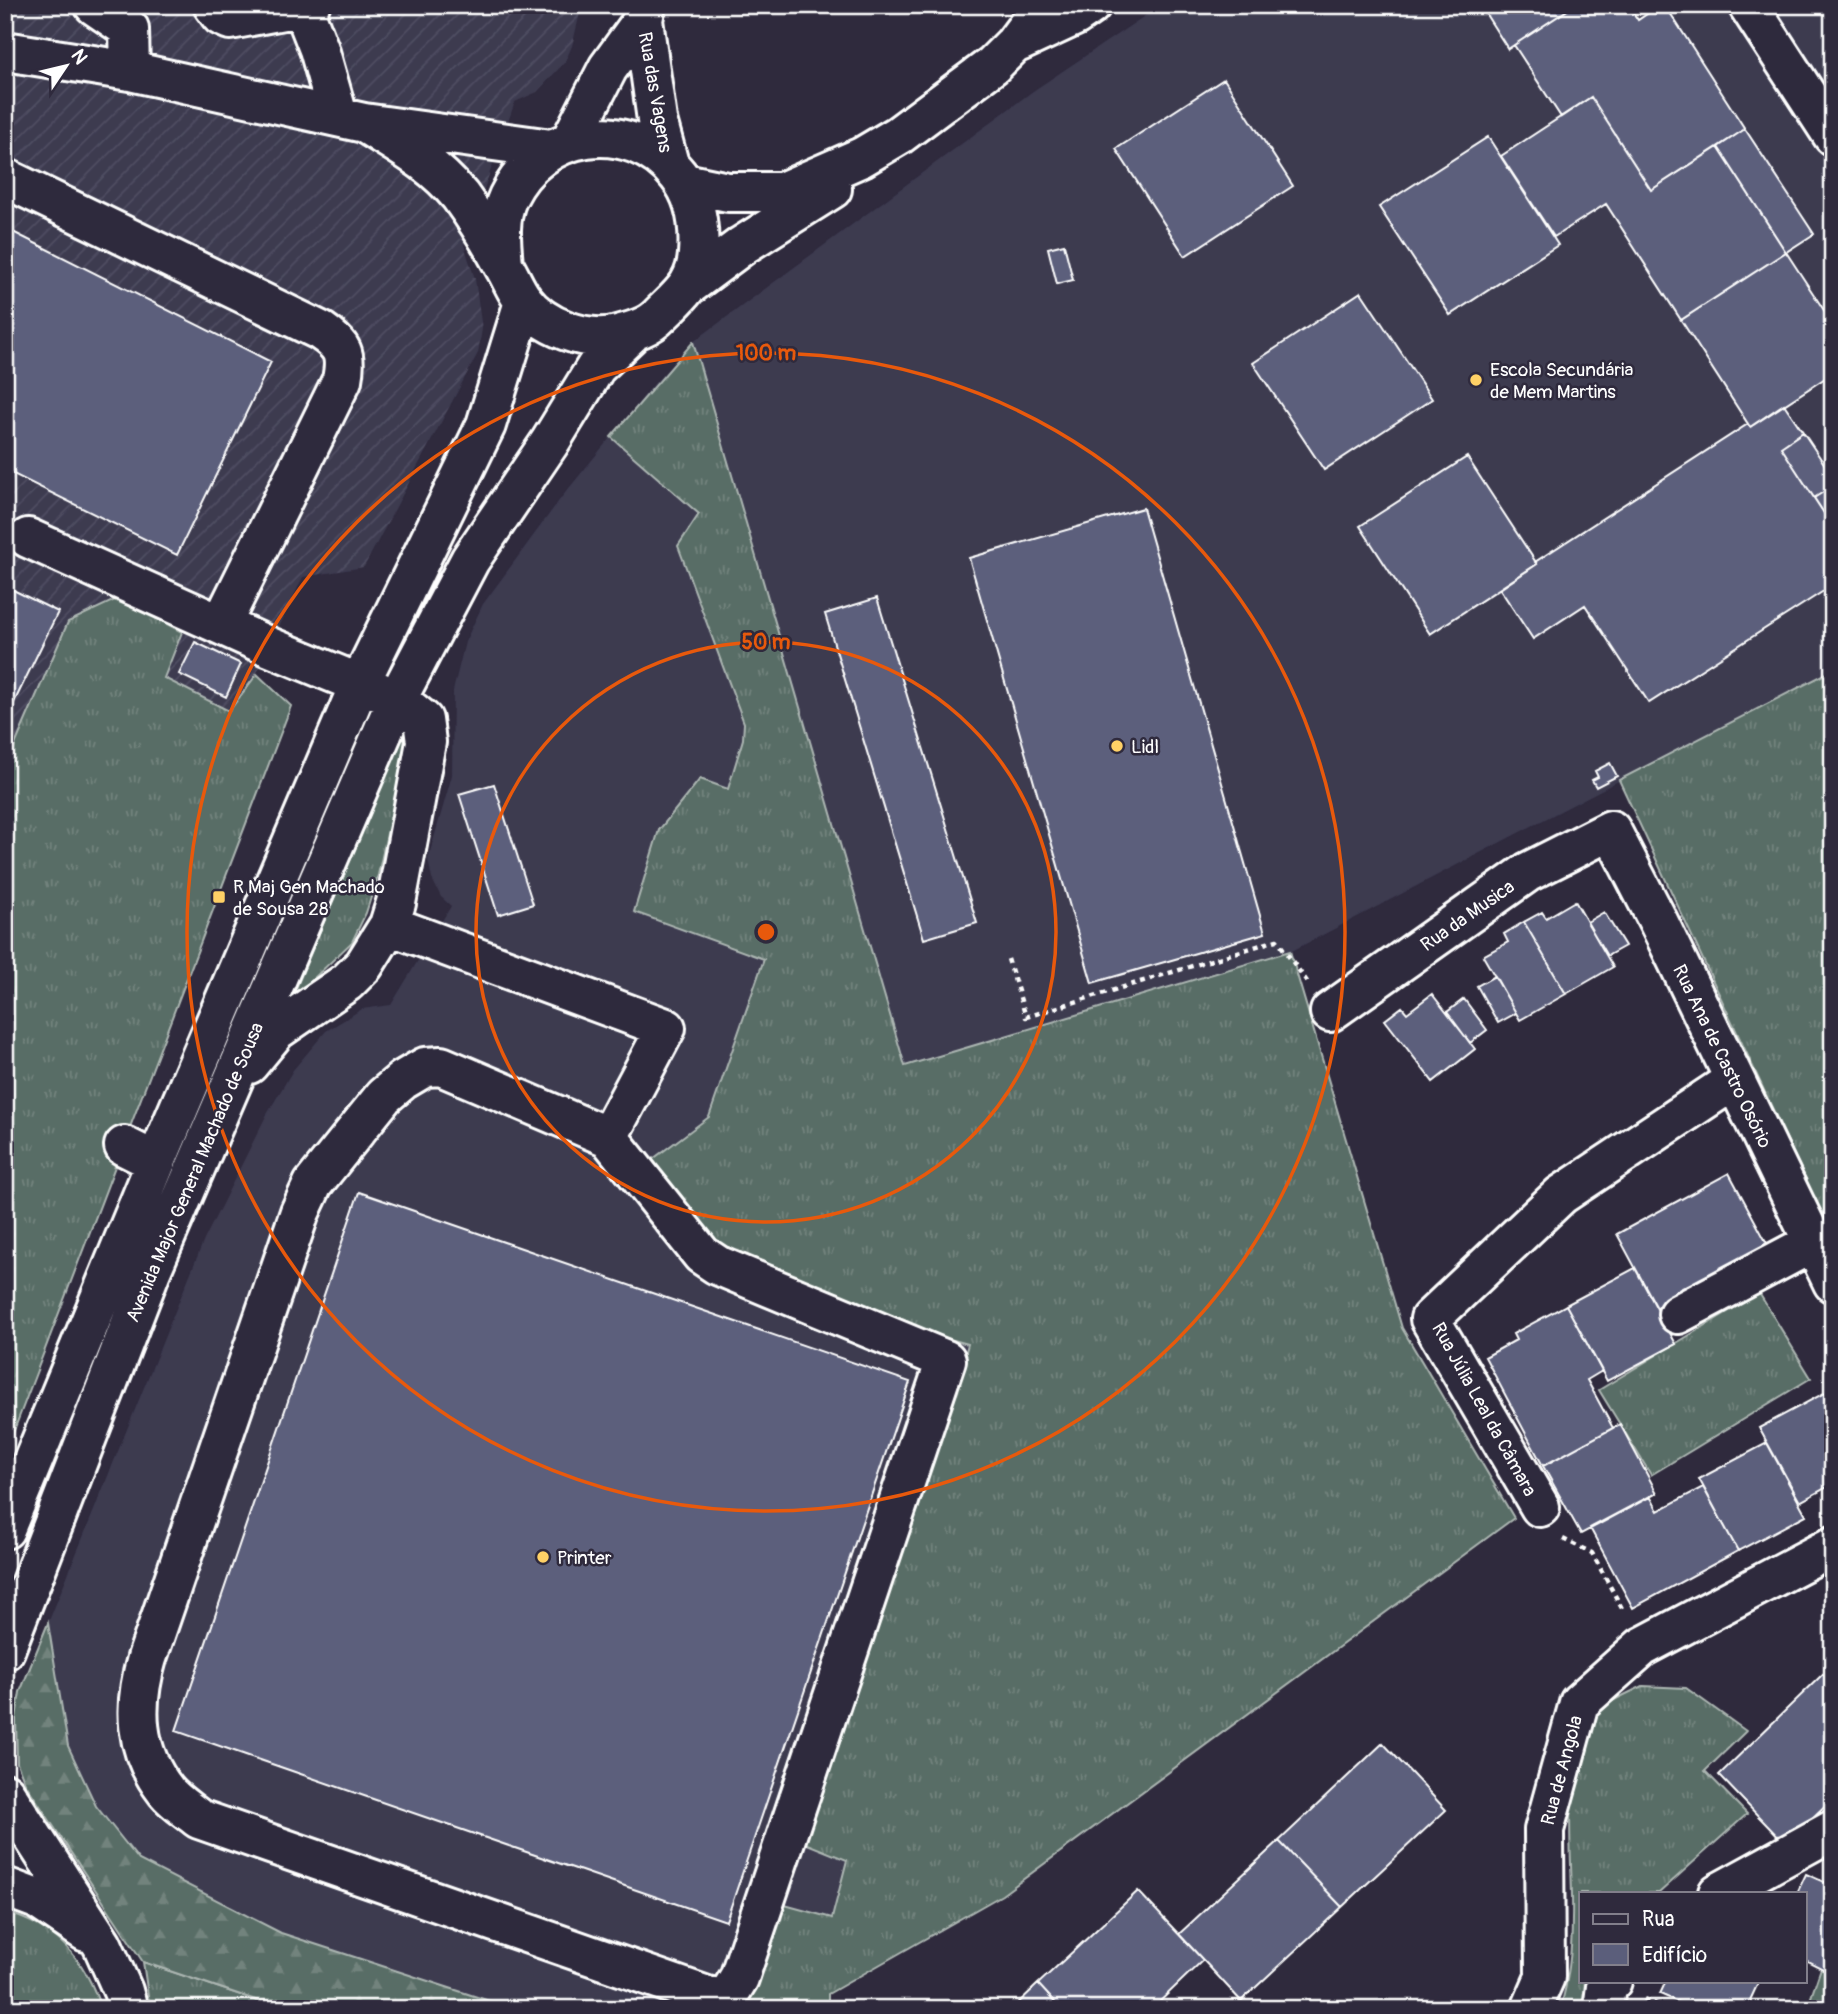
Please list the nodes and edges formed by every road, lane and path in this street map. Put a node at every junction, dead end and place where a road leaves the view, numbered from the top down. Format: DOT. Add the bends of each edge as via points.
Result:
graph roads {
  1 [pos="94,5"];
  2 [pos="213,5"];
  3 [pos="1043,5"];
  4 [pos="1090,5"];
  5 [pos="1748,5"];
  6 [pos="307,6"];
  7 [pos="645,13"];
  8 [pos="127,17"];
  9 [pos="1014,44"];
  10 [pos="5,51"];
  11 [pos="130,71"];
  12 [pos="351,120"];
  13 [pos="1833,136"];
  14 [pos="561,145"];
  15 [pos="862,157"];
  16 [pos="677,173"];
  17 [pos="5,178"];
  18 [pos="503,264"];
  19 [pos="692,283"];
  20 [pos="524,302"];
  21 [pos="635,330"];
  22 [pos="28,538"];
  23 [pos="221,625"];
  24 [pos="360,683"];
  25 [pos="397,699"];
  26 [pos="1611,830"];
  27 [pos="389,925"];
  28 [pos="1008,959"];
  29 [pos="1329,1012"];
  30 [pos="1734,1080"];
  31 [pos="226,1091"];
  32 [pos="608,1137"];
  33 [pos="1812,1243"];
  34 [pos="1833,1283"];
  35 [pos="1678,1314"];
  36 [pos="1540,1507"];
  37 [pos="5,1529"];
  38 [pos="1833,1546"];
  39 [pos="1642,1647"];
  40 [pos="5,1650"];
  41 [pos="5,1793"];
  42 [pos="1833,1830"];
  43 [pos="5,1887"];
  44 [pos="1720,1892"];
  45 [pos="102,1944"];
  46 [pos="1611,1982"];
  47 [pos="128,2009"];
  48 [pos="1531,2009"];
  49 [pos="1603,2009"];
  1 -- 8 [label="street"];
  2 -- 6 [label="street" via="230,20"];
  3 -- 9 [label="street"];
  4 -- 9 [label="street"];
  5 -- 13 [label="street"];
  6 -- 12 [label="street"];
  7 -- 14 [label="street, Rua das Vagens"];
  7 -- 16 [label="street, Rua das Vagens" via="657,120"];
  8 -- 11 [label="street"];
  9 -- 15 [label="street" via="954,95"];
  10 -- 11 [label="street"];
  11 -- 12 [label="street"];
  12 -- 14 [label="street"];
  12 -- 18 [label="street" via="429,163 460,197"];
  14 -- 16 [label="street" via="606,136 640,145"];
  14 -- 18 [label="street" via="524,170 507,199 499,231"];
  15 -- 16 [label="street" via="782,191 728,192"];
  15 -- 19 [label="street" via="828,193 743,245"];
  16 -- 19 [label="street" via="700,224"];
  17 -- 23 [label="street" via="337,342 345,361 342,380"];
  18 -- 20 [label="street"];
  19 -- 21 [label="street" via="654,322"];
  20 -- 21 [label="street" via="549,323 579,335 608,337"];
  20 -- 24 [label="street, Avenida Major General Machado de Sousa" via="486,425"];
  21 -- 25 [label="street, Avenida Major General Machado de Sousa" via="596,367 470,559"];
  22 -- 23 [label="street"];
  23 -- 24 [label="street"];
  24 -- 25 [label="street"];
  24 -- 37 [label="street, Avenida Major General Machado de Sousa" via="140,1154"];
  25 -- 27 [label="street" via="423,720 426,742"];
  25 -- 31 [label="street, Avenida Major General Machado de Sousa"];
  26 -- 29 [label="street, Rua da Musica" via="1528,872"];
  26 -- 30 [label="street, Rua Ana de Castro Osório"];
  27 -- 31 [label="street" via="347,982 277,1030"];
  27 -- 32 [label="street" via="666,1028"];
  28 -- 29 [label="path" via="1026,1017 1278,940"];
  30 -- 33 [label="street, Rua Ana de Castro Osório"];
  30 -- 36 [label="street, Rua Júlia Leal da Câmara" via="1561,1195 1430,1319"];
  31 -- 40 [label="street, Avenida Major General Machado de Sousa" via="150,1271"];
  32 -- 32 [label="street" via="441,1066 425,1067 384,1096 313,1184 300,1212 147,1658 136,1714 156,1777 167,1793 199,1819 720,1998 732,1991 739,1978 946,1360 717,1265 702,1255"];
  33 -- 34 [label="street, Rua Ana de Castro Osório"];
  33 -- 35 [label="street"];
  36 -- 39 [label="path" via="1559,1537 1592,1553"];
  38 -- 39 [label="street, Rua de Angola"];
  39 -- 48 [label="street, Rua de Angola" via="1579,1703 1544,1830 1545,1977"];
  41 -- 45 [label="street"];
  42 -- 44 [label="street"];
  43 -- 45 [label="street" via="37,1899"];
  45 -- 47 [label="street"];
  46 -- 49 [label="street"];
}
